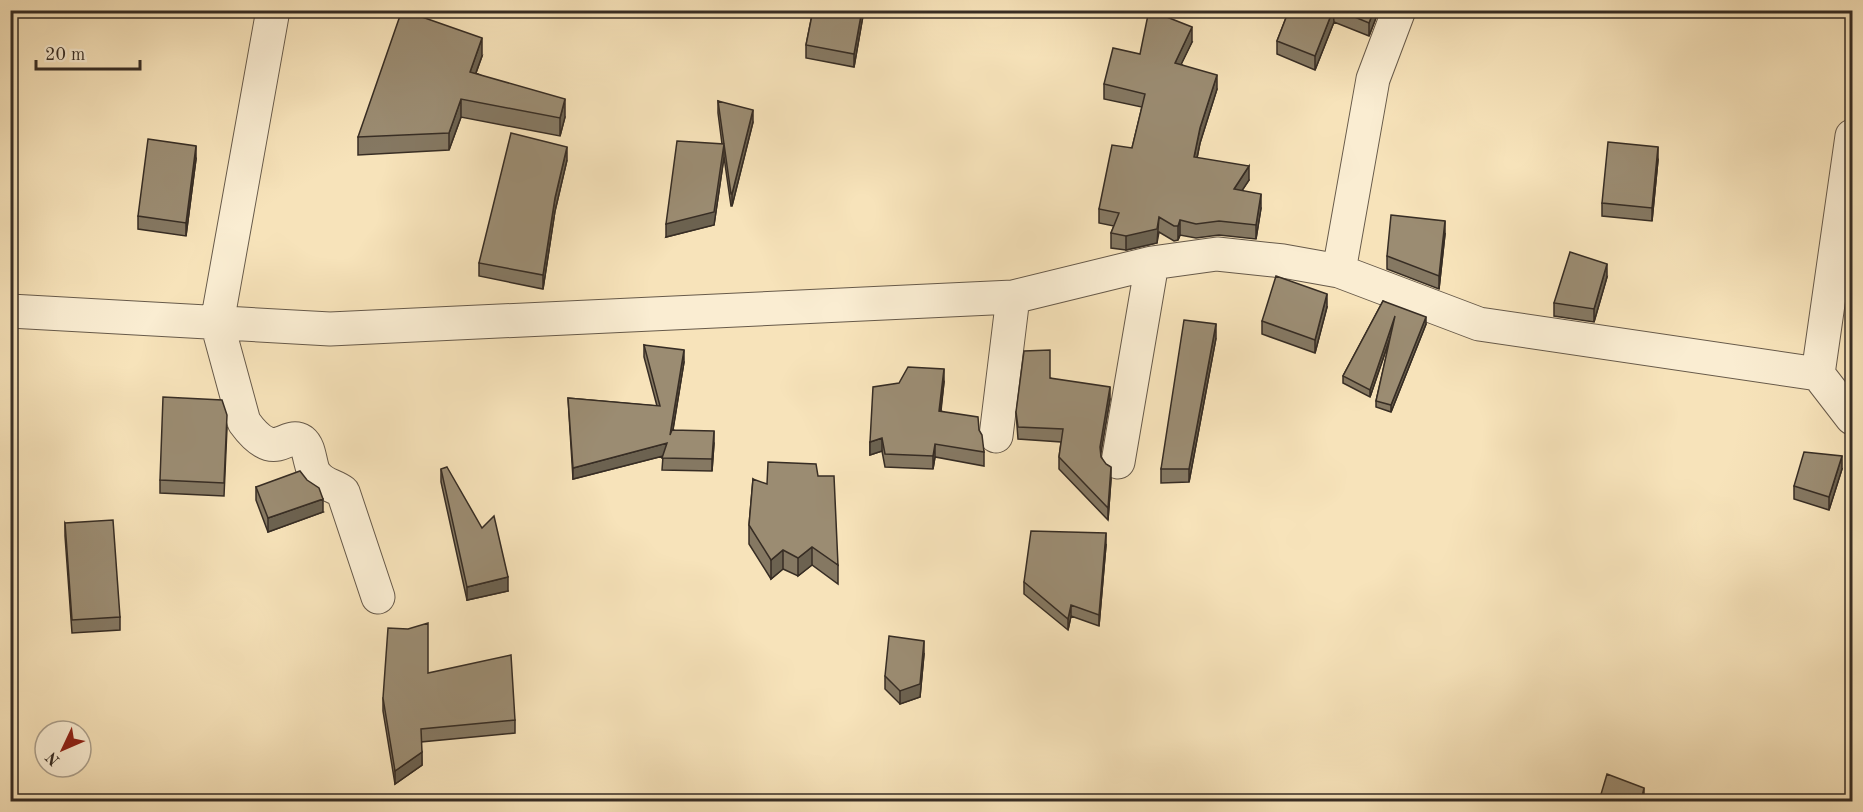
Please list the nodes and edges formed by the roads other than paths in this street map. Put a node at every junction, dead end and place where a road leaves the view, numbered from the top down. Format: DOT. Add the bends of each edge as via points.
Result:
graph roads {
  1 [pos="273,10"];
  2 [pos="1399,10"];
  3 [pos="1852,136"];
  4 [pos="1152,263"];
  5 [pos="1339,271"];
  6 [pos="1013,297"];
  7 [pos="10,311"];
  8 [pos="217,323"];
  9 [pos="1818,374"];
  10 [pos="1852,418"];
  11 [pos="996,436"];
  12 [pos="1118,462"];
  13 [pos="378,597"];
  1 -- 8 [label="street"];
  2 -- 5 [label="street" via="1373,79"];
  3 -- 9 [label="street"];
  4 -- 5 [label="street" via="1217,254"];
  4 -- 6 [label="street"];
  4 -- 12 [label="street"];
  5 -- 9 [label="street" via="1479,324"];
  6 -- 8 [label="street" via="330,328"];
  6 -- 11 [label="street"];
  7 -- 8 [label="street"];
  8 -- 13 [label="street" via="244,422 265,444 302,441 314,473 342,492"];
  9 -- 10 [label="street"];
}
